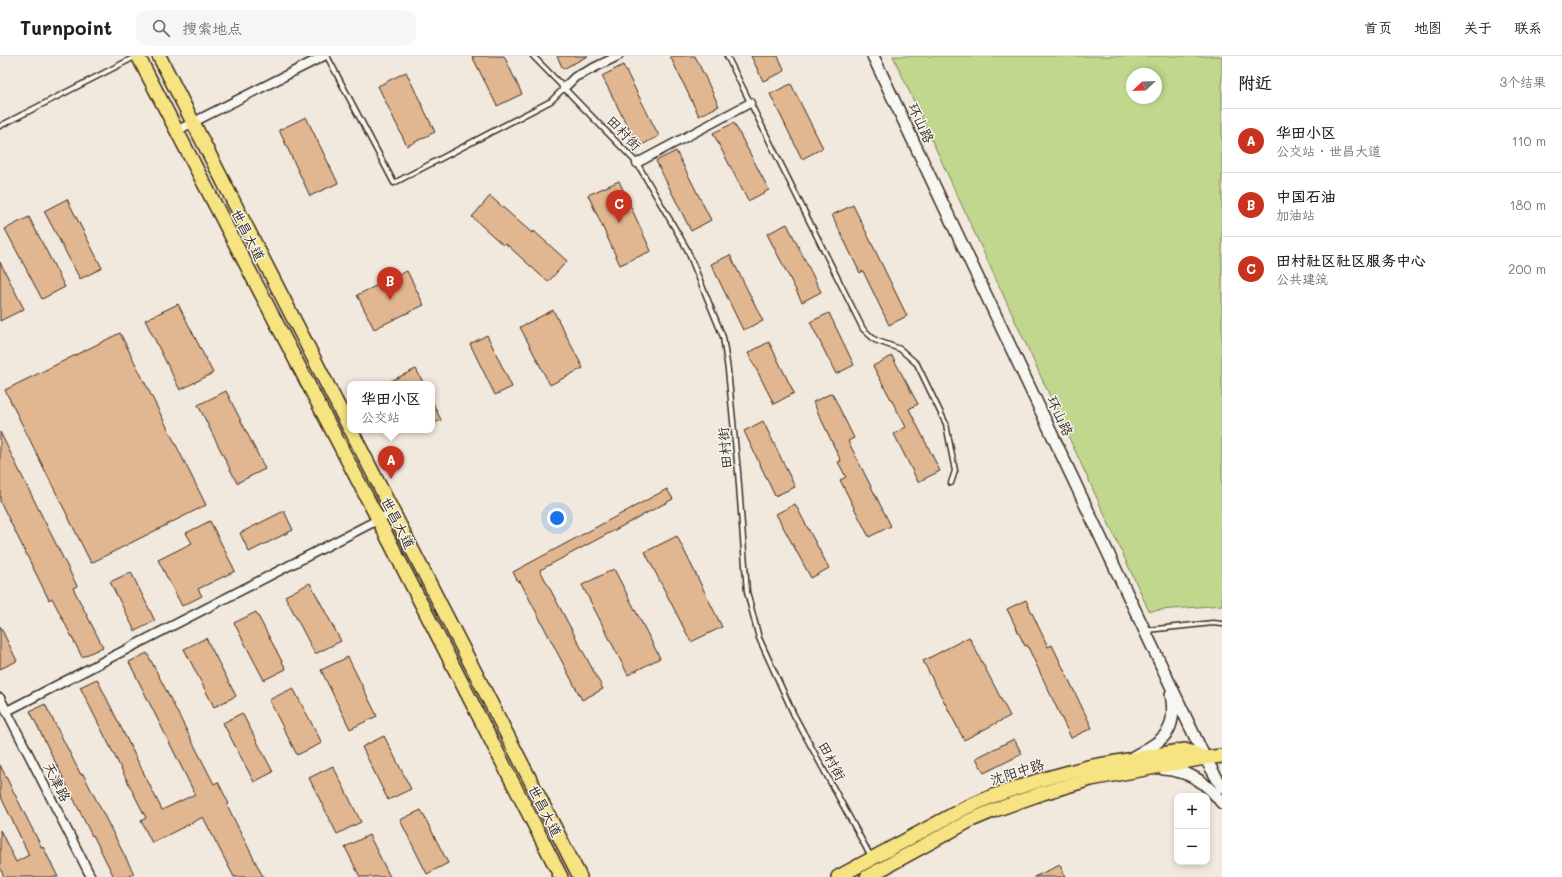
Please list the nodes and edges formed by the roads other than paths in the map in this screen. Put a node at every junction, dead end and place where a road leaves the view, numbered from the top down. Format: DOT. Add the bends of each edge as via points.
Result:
graph roads {
  1 [pos="138,56"];
  2 [pos="159,56"];
  3 [pos="324,56"];
  4 [pos="327,56"];
  5 [pos="533,56"];
  6 [pos="618,56"];
  7 [pos="727,56"];
  8 [pos="873,56"];
  9 [pos="564,88"];
  10 [pos="750,103"];
  11 [pos="193,122"];
  12 [pos="0,126"];
  13 [pos="176,131"];
  14 [pos="637,163"];
  15 [pos="347,423"];
  16 [pos="352,433"];
  17 [pos="951,483"];
  18 [pos="393,512"];
  19 [pos="378,519"];
  20 [pos="1222,624"];
  21 [pos="1145,631"];
  22 [pos="1169,682"];
  23 [pos="0,698"];
  24 [pos="6,711"];
  25 [pos="1222,756"];
  26 [pos="1132,758"];
  27 [pos="1205,758"];
  28 [pos="1148,768"];
  29 [pos="1222,787"];
  30 [pos="1222,803"];
  31 [pos="872,858"];
  32 [pos="878,870"];
  33 [pos="91,877"];
  34 [pos="561,877"];
  35 [pos="580,877"];
  36 [pos="838,877"];
  37 [pos="866,877"];
  1 -- 12 [label="lane"];
  1 -- 13 [label="main road, 世昌大道"];
  2 -- 11 [label="main road, 世昌大道"];
  3 -- 11 [label="street"];
  4 -- 9 [label="lane" via="394,183 551,101"];
  5 -- 9 [label="lane, 田村街"];
  6 -- 9 [label="street" via="575,77"];
  7 -- 10 [label="lane"];
  8 -- 21 [label="main road, 环山路"];
  9 -- 14 [label="lane, 田村街"];
  10 -- 14 [label="street"];
  10 -- 17 [label="lane" via="863,329 875,340 900,349 917,364 946,424 955,471"];
  11 -- 13 [label="street"];
  11 -- 15 [label="main road, 世昌大道"];
  13 -- 19 [label="main road, 世昌大道"];
  14 -- 31 [label="lane, 田村街" via="687,249 723,337 738,472 747,592 759,638 794,715"];
  16 -- 18 [label="main road, 世昌大道"];
  18 -- 19 [label="street"];
  18 -- 35 [label="main road, 世昌大道"];
  19 -- 24 [label="street"];
  19 -- 34 [label="main road, 世昌大道"];
  20 -- 21 [label="lane"];
  21 -- 22 [label="main road, 环山路"];
  22 -- 26 [label="main road" via="1174,718 1169,732 1159,743"];
  22 -- 27 [label="main road, 环山路"];
  23 -- 24 [label="street, 天津路"];
  24 -- 33 [label="street, 天津路"];
  25 -- 27 [label="main road, 沈阳中路"];
  26 -- 27 [label="main road, 沈阳中路" via="1185,750"];
  26 -- 31 [label="main road, 沈阳中路" via="1040,780 993,796 965,808"];
  27 -- 28 [label="main road"];
  27 -- 29 [label="main road, 环山路"];
  28 -- 30 [label="main road" via="1184,772 1211,788"];
  28 -- 32 [label="main road" via="1091,779 996,810 971,820"];
  31 -- 32 [label="lane, 田村街"];
  31 -- 36 [label="main road, 沈阳中路"];
  32 -- 37 [label="main road"];
}
